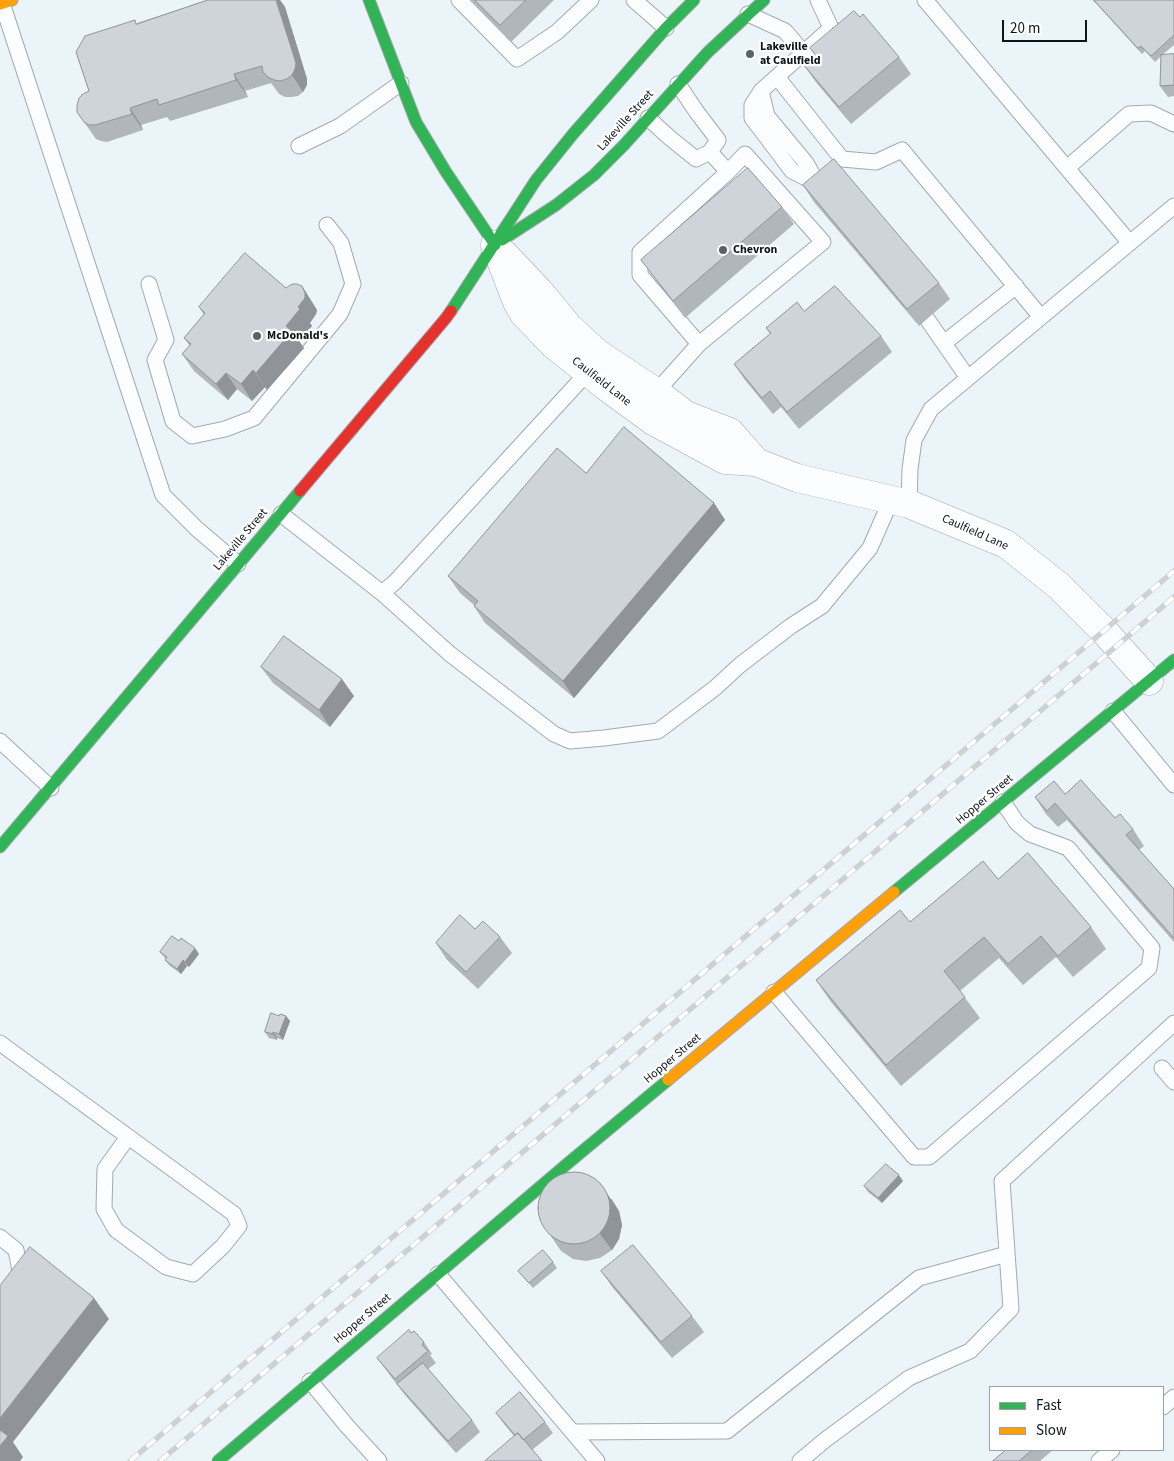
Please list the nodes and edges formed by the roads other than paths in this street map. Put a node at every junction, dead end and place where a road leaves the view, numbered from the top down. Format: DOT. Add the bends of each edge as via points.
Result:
graph roads {
  1 [pos="369,0"];
  2 [pos="460,0"];
  3 [pos="591,0"];
  4 [pos="634,0"];
  5 [pos="694,0"];
  6 [pos="764,0"];
  7 [pos="818,0"];
  8 [pos="926,0"];
  9 [pos="4,2"];
  10 [pos="748,14"];
  11 [pos="666,28"];
  12 [pos="803,52"];
  13 [pos="776,77"];
  14 [pos="401,83"];
  15 [pos="678,84"];
  16 [pos="648,118"];
  17 [pos="1174,124"];
  18 [pos="299,146"];
  19 [pos="710,152"];
  20 [pos="1067,168"];
  21 [pos="728,172"];
  22 [pos="822,188"];
  23 [pos="1174,206"];
  24 [pos="327,225"];
  25 [pos="1130,243"];
  26 [pos="495,245"];
  27 [pos="149,284"];
  28 [pos="1016,286"];
  29 [pos="1040,317"];
  30 [pos="927,319"];
  31 [pos="944,343"];
  32 [pos="699,344"];
  33 [pos="588,372"];
  34 [pos="968,378"];
  35 [pos="656,392"];
  36 [pos="756,462"];
  37 [pos="900,502"];
  38 [pos="281,514"];
  39 [pos="238,564"];
  40 [pos="382,593"];
  41 [pos="1174,660"];
  42 [pos="1149,682"];
  43 [pos="1113,711"];
  44 [pos="0,740"];
  45 [pos="1174,785"];
  46 [pos="51,788"];
  47 [pos="1004,802"];
  48 [pos="0,847"];
  49 [pos="774,992"];
  50 [pos="1174,1024"];
  51 [pos="0,1043"];
  52 [pos="1162,1068"];
  53 [pos="1174,1082"];
  54 [pos="128,1137"];
  55 [pos="0,1237"];
  56 [pos="1007,1254"];
  57 [pos="438,1274"];
  58 [pos="0,1312"];
  59 [pos="310,1382"];
  60 [pos="1174,1397"];
  61 [pos="1164,1406"];
  62 [pos="573,1432"];
  63 [pos="1111,1451"];
  64 [pos="218,1461"];
  65 [pos="379,1461"];
  66 [pos="597,1461"];
  67 [pos="800,1461"];
  68 [pos="1099,1461"];
  1 -- 14 [label="main road, Caulfield Lane"];
  2 -- 3 [label="lane" via="517,59 557,32"];
  4 -- 11 [label="lane"];
  5 -- 11 [label="main road, Lakeville Street"];
  6 -- 10 [label="main road, Lakeville Street"];
  7 -- 12 [label="lane" via="831,28"];
  8 -- 20 [label="lane"];
  9 -- 39 [label="lane" via="164,495"];
  10 -- 12 [label="lane" via="785,31"];
  10 -- 15 [label="main road, Lakeville Street"];
  11 -- 26 [label="main road, Lakeville Street" via="536,180"];
  12 -- 13 [label="lane"];
  13 -- 22 [label="lane" via="761,91 767,116"];
  13 -- 28 [label="lane" via="842,160 876,162 902,150"];
  14 -- 18 [label="lane" via="340,126"];
  14 -- 26 [label="main road, Caulfield Lane" via="416,122"];
  15 -- 16 [label="main road, Lakeville Street"];
  15 -- 19 [label="lane" via="718,140"];
  16 -- 19 [label="lane" via="696,159"];
  16 -- 26 [label="main road, Lakeville Street" via="605,165 570,196"];
  17 -- 20 [label="lane" via="1151,113 1129,114"];
  19 -- 21 [label="lane"];
  20 -- 25 [label="lane"];
  21 -- 32 [label="lane" via="640,252 640,275"];
  21 -- 32 [label="lane" via="745,154 823,242"];
  23 -- 25 [label="lane"];
  24 -- 27 [label="lane" via="341,243 353,284 340,314 254,418 225,429 192,436 173,421 155,360 166,340"];
  25 -- 29 [label="lane"];
  26 -- 33 [label="street, Caulfield Lane" via="524,314 553,344"];
  26 -- 35 [label="street, Caulfield Lane" via="568,326 597,353"];
  26 -- 38 [label="main road, Lakeville Street" via="446,318"];
  28 -- 29 [label="lane"];
  28 -- 31 [label="lane"];
  29 -- 34 [label="lane"];
  30 -- 31 [label="lane"];
  31 -- 34 [label="lane"];
  32 -- 35 [label="lane"];
  33 -- 36 [label="street, Caulfield Lane" via="653,421 725,460"];
  33 -- 40 [label="lane"];
  34 -- 37 [label="lane" via="930,409 914,440"];
  35 -- 36 [label="street, Caulfield Lane" via="686,415 730,432"];
  36 -- 37 [label="street, Caulfield Lane" via="797,478"];
  37 -- 40 [label="lane" via="870,548 822,606 658,730 570,741 554,734 450,654"];
  37 -- 42 [label="street, Caulfield Lane" via="1006,544 1059,586"];
  38 -- 39 [label="main road, Lakeville Street"];
  38 -- 40 [label="lane"];
  39 -- 46 [label="main road, Lakeville Street"];
  41 -- 42 [label="main road, Hopper Street"];
  42 -- 43 [label="main road, Hopper Street"];
  43 -- 45 [label="lane"];
  43 -- 47 [label="main road, Hopper Street"];
  44 -- 46 [label="lane"];
  46 -- 48 [label="main road, Lakeville Street"];
  47 -- 49 [label="main road, Hopper Street"];
  47 -- 49 [label="lane" via="1017,823 1030,834 1068,848 1152,948 1148,968 929,1157 914,1157"];
  49 -- 57 [label="main road, Hopper Street"];
  50 -- 56 [label="lane" via="1002,1181"];
  51 -- 54 [label="lane"];
  52 -- 53 [label="lane"];
  54 -- 54 [label="lane" via="234,1214 239,1226 193,1274 166,1267 116,1230 104,1209 105,1169"];
  55 -- 58 [label="lane" via="16,1250 22,1281"];
  56 -- 62 [label="lane" via="919,1278 727,1431"];
  56 -- 67 [label="lane" via="1011,1309 970,1351 909,1378"];
  57 -- 59 [label="main road, Hopper Street"];
  57 -- 62 [label="lane"];
  59 -- 64 [label="main road, Hopper Street"];
  59 -- 65 [label="lane"];
  60 -- 61 [label="lane"];
  62 -- 66 [label="lane"];
  63 -- 68 [label="lane"];
}
